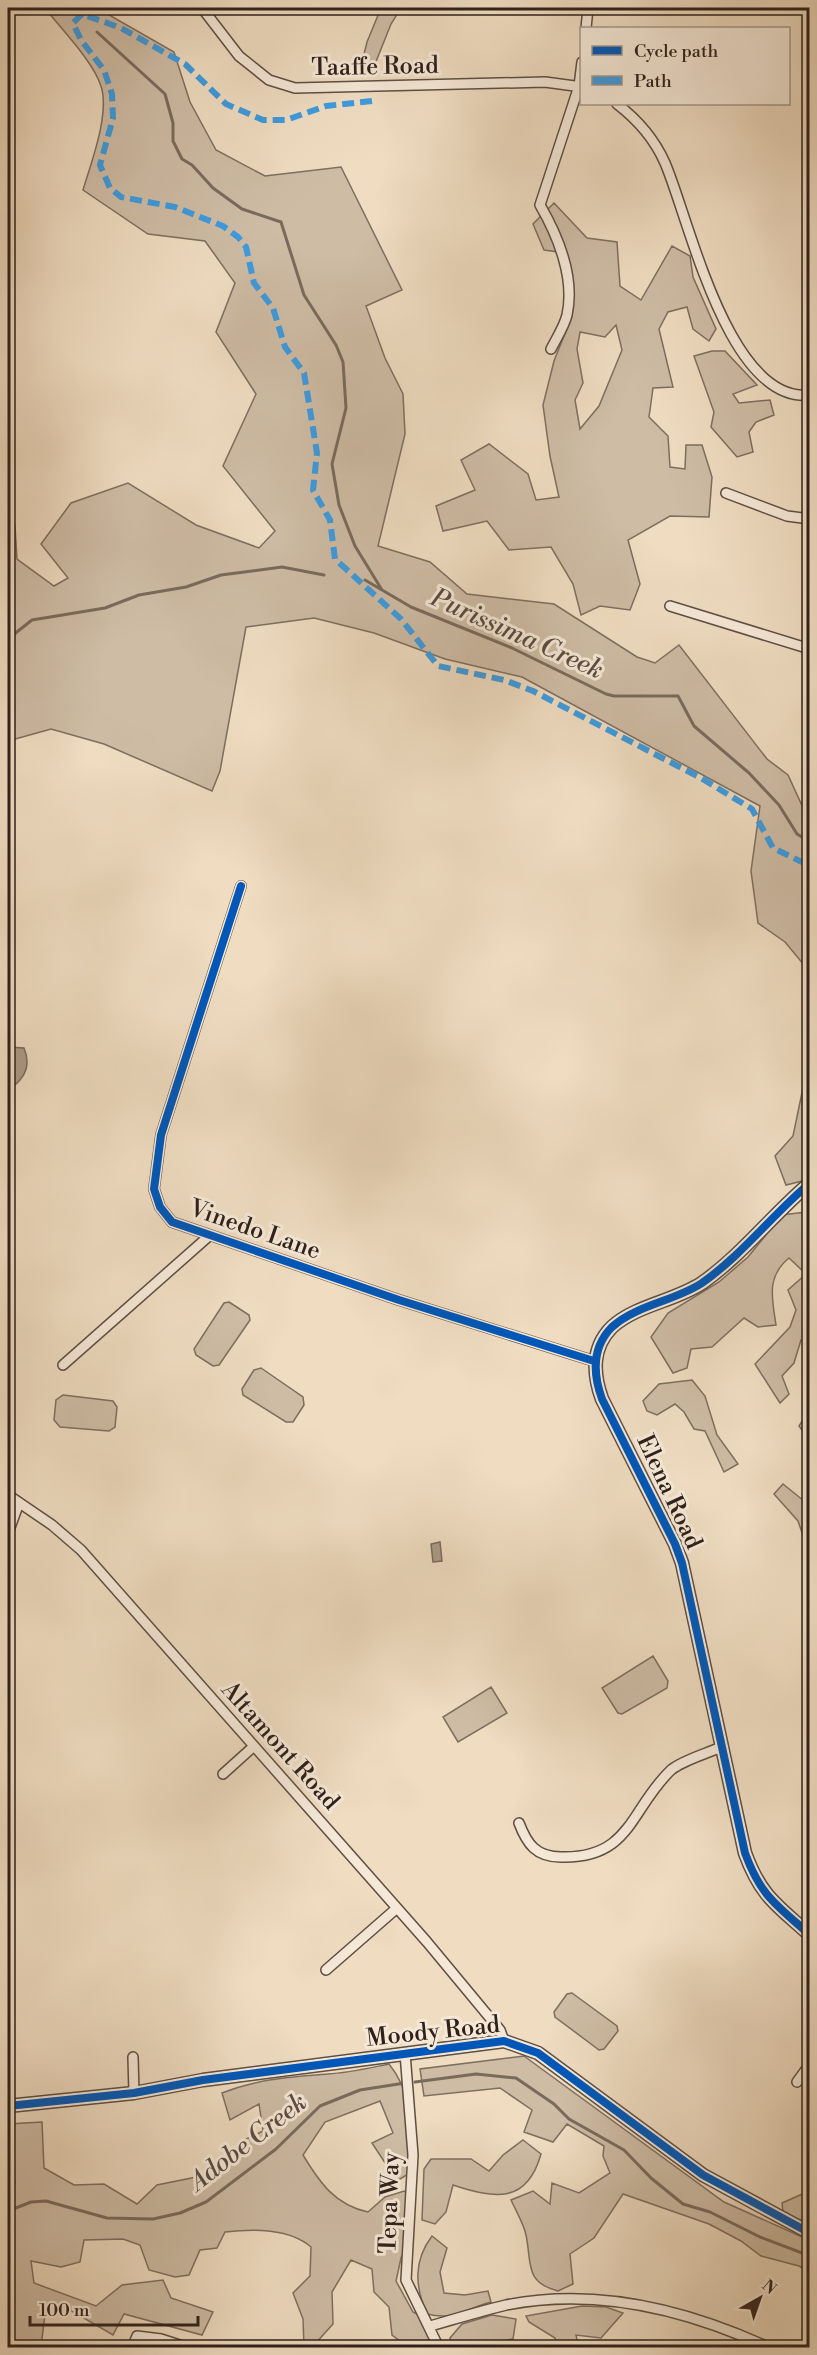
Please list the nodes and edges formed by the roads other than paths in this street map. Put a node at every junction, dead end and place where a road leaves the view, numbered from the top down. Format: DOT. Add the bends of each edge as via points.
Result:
graph roads {
  1 [pos="202,8"];
  2 [pos="588,8"];
  3 [pos="586,27"];
  4 [pos="580,86"];
  5 [pos="618,105"];
  6 [pos="551,349"];
  7 [pos="810,395"];
  8 [pos="726,493"];
  9 [pos="810,519"];
  10 [pos="670,606"];
  11 [pos="810,649"];
  12 [pos="241,886"];
  13 [pos="810,1183"];
  14 [pos="209,1236"];
  15 [pos="594,1361"];
  16 [pos="63,1365"];
  17 [pos="8,1495"];
  18 [pos="19,1503"];
  19 [pos="8,1533"];
  20 [pos="8,1564"];
  21 [pos="8,1571"];
  22 [pos="253,1747"];
  23 [pos="721,1747"];
  24 [pos="223,1774"];
  25 [pos="519,1822"];
  26 [pos="397,1908"];
  27 [pos="810,1935"];
  28 [pos="326,1970"];
  29 [pos="504,2041"];
  30 [pos="405,2053"];
  31 [pos="133,2057"];
  32 [pos="810,2064"];
  33 [pos="797,2082"];
  34 [pos="134,2093"];
  35 [pos="8,2106"];
  36 [pos="810,2233"];
  37 [pos="430,2326"];
  38 [pos="132,2348"];
  39 [pos="189,2348"];
  40 [pos="439,2348"];
  41 [pos="770,2348"];
  1 -- 4 [label="street, Taaffe Road" via="239,56 269,80 294,88 545,82"];
  2 -- 3 [label="street"];
  4 -- 6 [label="street" via="540,205 563,258 568,297 567,316"];
  5 -- 7 [label="street" via="641,122 664,163 705,277 735,343 768,381 794,394"];
  8 -- 9 [label="street" via="787,516"];
  10 -- 11 [label="street"];
  12 -- 14 [label="street, Vinedo Lane" via="161,1135 154,1189 160,1207 172,1222"];
  13 -- 15 [label="street" via="701,1284 612,1328"];
  14 -- 15 [label="street, Vinedo Lane"];
  14 -- 16 [label="street"];
  15 -- 23 [label="street, Elena Road" via="602,1399 682,1563"];
  17 -- 18 [label="street, Altamont Road"];
  18 -- 19 [label="street"];
  18 -- 22 [label="street, Altamont Road" via="81,1550"];
  20 -- 21 [label="street"];
  22 -- 24 [label="street"];
  22 -- 26 [label="street, Altamont Road"];
  23 -- 25 [label="street" via="672,1769 624,1833 593,1856 556,1857 536,1850 527,1844"];
  23 -- 27 [label="street, Elena Road" via="745,1853 755,1880"];
  26 -- 28 [label="street"];
  26 -- 29 [label="street, Altamont Road" via="500,2030"];
  29 -- 30 [label="street, Moody Road"];
  29 -- 36 [label="street, Moody Road" via="538,2053 703,2175"];
  30 -- 34 [label="street, Moody Road"];
  30 -- 37 [label="street, Tepa Way" via="413,2155 406,2280"];
  31 -- 34 [label="street"];
  32 -- 33 [label="street"];
  34 -- 35 [label="street, Moody Road"];
  37 -- 40 [label="street, Tepa Way"];
  37 -- 41 [label="street" via="506,2305 599,2298 687,2317"];
  38 -- 39 [label="street" via="137,2336"];
}
